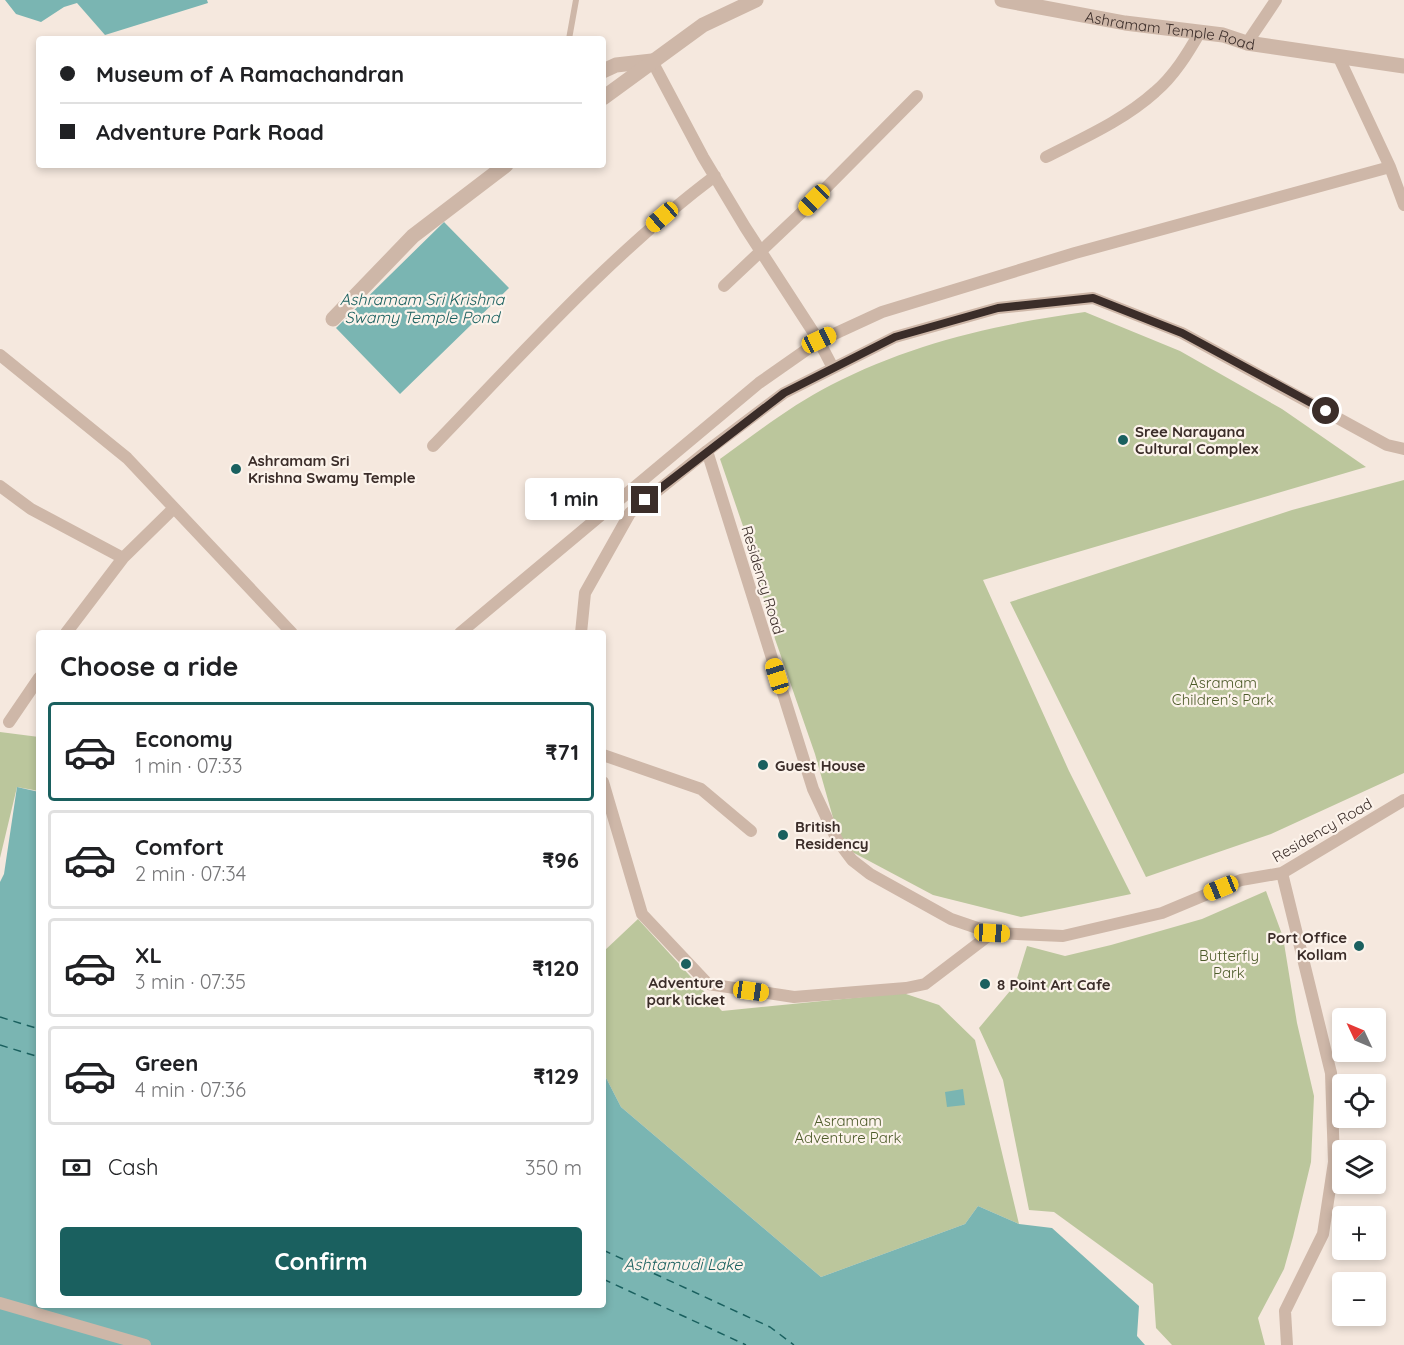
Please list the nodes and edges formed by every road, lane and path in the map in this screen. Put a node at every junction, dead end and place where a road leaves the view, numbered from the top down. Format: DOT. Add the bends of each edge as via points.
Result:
graph roads {
  1 [pos="576,0"];
  2 [pos="756,0"];
  3 [pos="1002,0"];
  4 [pos="1276,0"];
  5 [pos="1200,32"];
  6 [pos="570,36"];
  7 [pos="1247,43"];
  8 [pos="1339,58"];
  9 [pos="652,61"];
  10 [pos="1404,66"];
  11 [pos="606,70"];
  12 [pos="606,96"];
  13 [pos="917,96"];
  14 [pos="1046,157"];
  15 [pos="1389,166"];
  16 [pos="502,168"];
  17 [pos="715,176"];
  18 [pos="1404,206"];
  19 [pos="761,250"];
  20 [pos="724,286"];
  21 [pos="333,319"];
  22 [pos="819,340"];
  23 [pos="0,355"];
  24 [pos="833,368"];
  25 [pos="433,446"];
  26 [pos="1404,449"];
  27 [pos="707,451"];
  28 [pos="2,491"];
  29 [pos="174,508"];
  30 [pos="123,558"];
  31 [pos="68,630"];
  32 [pos="289,630"];
  33 [pos="464,630"];
  34 [pos="581,630"];
  35 [pos="36,682"];
  36 [pos="9,723"];
  37 [pos="606,756"];
  38 [pos="606,792"];
  39 [pos="1404,800"];
  40 [pos="751,831"];
  41 [pos="1282,873"];
  42 [pos="992,933"];
  43 [pos="0,1303"];
  44 [pos="145,1345"];
  45 [pos="1287,1345"];
  1 -- 6 [label="lane"];
  2 -- 9 [label="street" via="703,25"];
  3 -- 5 [label="street, Ashramam Temple Road" via="1125,23"];
  4 -- 7 [label="street"];
  5 -- 7 [label="street, Ashramam Temple Road"];
  5 -- 14 [label="street" via="1155,92 1117,120"];
  7 -- 8 [label="street, Ashramam Temple Road"];
  8 -- 10 [label="street, Ashramam Temple Road"];
  8 -- 15 [label="street"];
  9 -- 11 [label="street"];
  9 -- 12 [label="street"];
  9 -- 17 [label="street"];
  13 -- 19 [label="street"];
  15 -- 18 [label="street"];
  15 -- 22 [label="street" via="1075,253 882,312"];
  16 -- 21 [label="street" via="413,236"];
  17 -- 19 [label="street"];
  17 -- 25 [label="street" via="675,206 575,300"];
  19 -- 20 [label="street"];
  19 -- 22 [label="street"];
  22 -- 24 [label="street"];
  22 -- 33 [label="street" via="759,383"];
  23 -- 29 [label="street" via="127,458"];
  24 -- 26 [label="street" via="895,337 998,308 1093,298 1182,333 1387,445"];
  24 -- 27 [label="street" via="784,393"];
  27 -- 34 [label="street" via="630,513 585,593"];
  27 -- 42 [label="street, Residency Road" via="813,789 837,840 852,860 870,874 951,919"];
  28 -- 30 [label="street"];
  29 -- 30 [label="street"];
  29 -- 32 [label="street"];
  30 -- 31 [label="street"];
  35 -- 36 [label="street"];
  37 -- 40 [label="street" via="701,789"];
  38 -- 42 [label="street" via="642,914 708,984 794,997 906,988 925,984"];
  39 -- 41 [label="street, Residency Road"];
  41 -- 42 [label="street, Residency Road" via="1241,880 1162,913 1063,936"];
  41 -- 45 [label="street" via="1332,1073 1334,1162 1323,1234 1285,1311"];
  43 -- 44 [label="street"];
}
